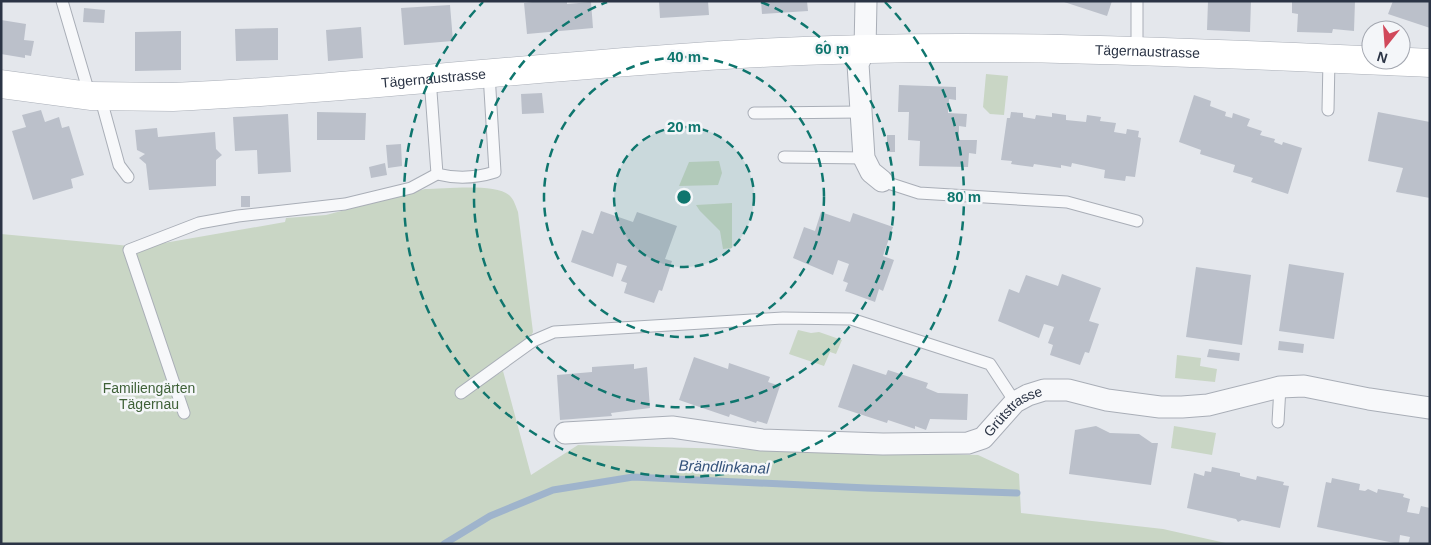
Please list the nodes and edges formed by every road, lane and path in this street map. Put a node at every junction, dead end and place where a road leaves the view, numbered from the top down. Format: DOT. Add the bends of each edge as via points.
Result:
graph roads {
  1 [pos="62,1"];
  2 [pos="866,1"];
  3 [pos="1137,1"];
  4 [pos="865,49"];
  5 [pos="1137,52"];
  6 [pos="1329,59"];
  7 [pos="1430,63"];
  8 [pos="489,74"];
  9 [pos="430,78"];
  10 [pos="1,84"];
  11 [pos="95,96"];
  12 [pos="1328,110"];
  13 [pos="754,112"];
  14 [pos="861,112"];
  15 [pos="784,157"];
  16 [pos="864,158"];
  17 [pos="437,174"];
  18 [pos="128,177"];
  19 [pos="882,181"];
  20 [pos="1137,221"];
  21 [pos="1280,387"];
  22 [pos="461,393"];
  23 [pos="1015,402"];
  24 [pos="1430,408"];
  25 [pos="184,413"];
  26 [pos="1278,422"];
  27 [pos="565,433"];
  1 -- 11 [label="lane"];
  2 -- 4 [label="street"];
  3 -- 5 [label="lane"];
  4 -- 5 [label="street, Tägernaustrasse" via="1004,48"];
  4 -- 8 [label="street, Tägernaustrasse" via="759,53"];
  4 -- 14 [label="street" via="858,64"];
  5 -- 6 [label="street, Tägernaustrasse"];
  6 -- 7 [label="street, Tägernaustrasse"];
  6 -- 12 [label="lane"];
  8 -- 9 [label="street, Tägernaustrasse"];
  8 -- 17 [label="lane" via="495,172 462,178"];
  9 -- 11 [label="street, Tägernaustrasse" via="211,95"];
  9 -- 17 [label="lane"];
  10 -- 11 [label="street, Tägernaustrasse"];
  11 -- 18 [label="lane" via="119,166"];
  13 -- 14 [label="lane"];
  14 -- 16 [label="street"];
  15 -- 16 [label="lane"];
  16 -- 19 [label="street" via="871,172"];
  17 -- 25 [label="lane" via="411,188 345,204 238,216 198,224 129,250"];
  19 -- 20 [label="lane" via="919,193 1067,202"];
  21 -- 23 [label="street, Grütstrasse" via="1208,405 1182,407 1108,400 1068,390 1044,390"];
  21 -- 24 [label="street, Grütstrasse" via="1312,387"];
  21 -- 26 [label="lane"];
  22 -- 23 [label="lane" via="533,341 554,332 783,318 851,319 990,364"];
  23 -- 27 [label="street, Grütstrasse" via="983,438 953,444 762,440 672,427"];
}
